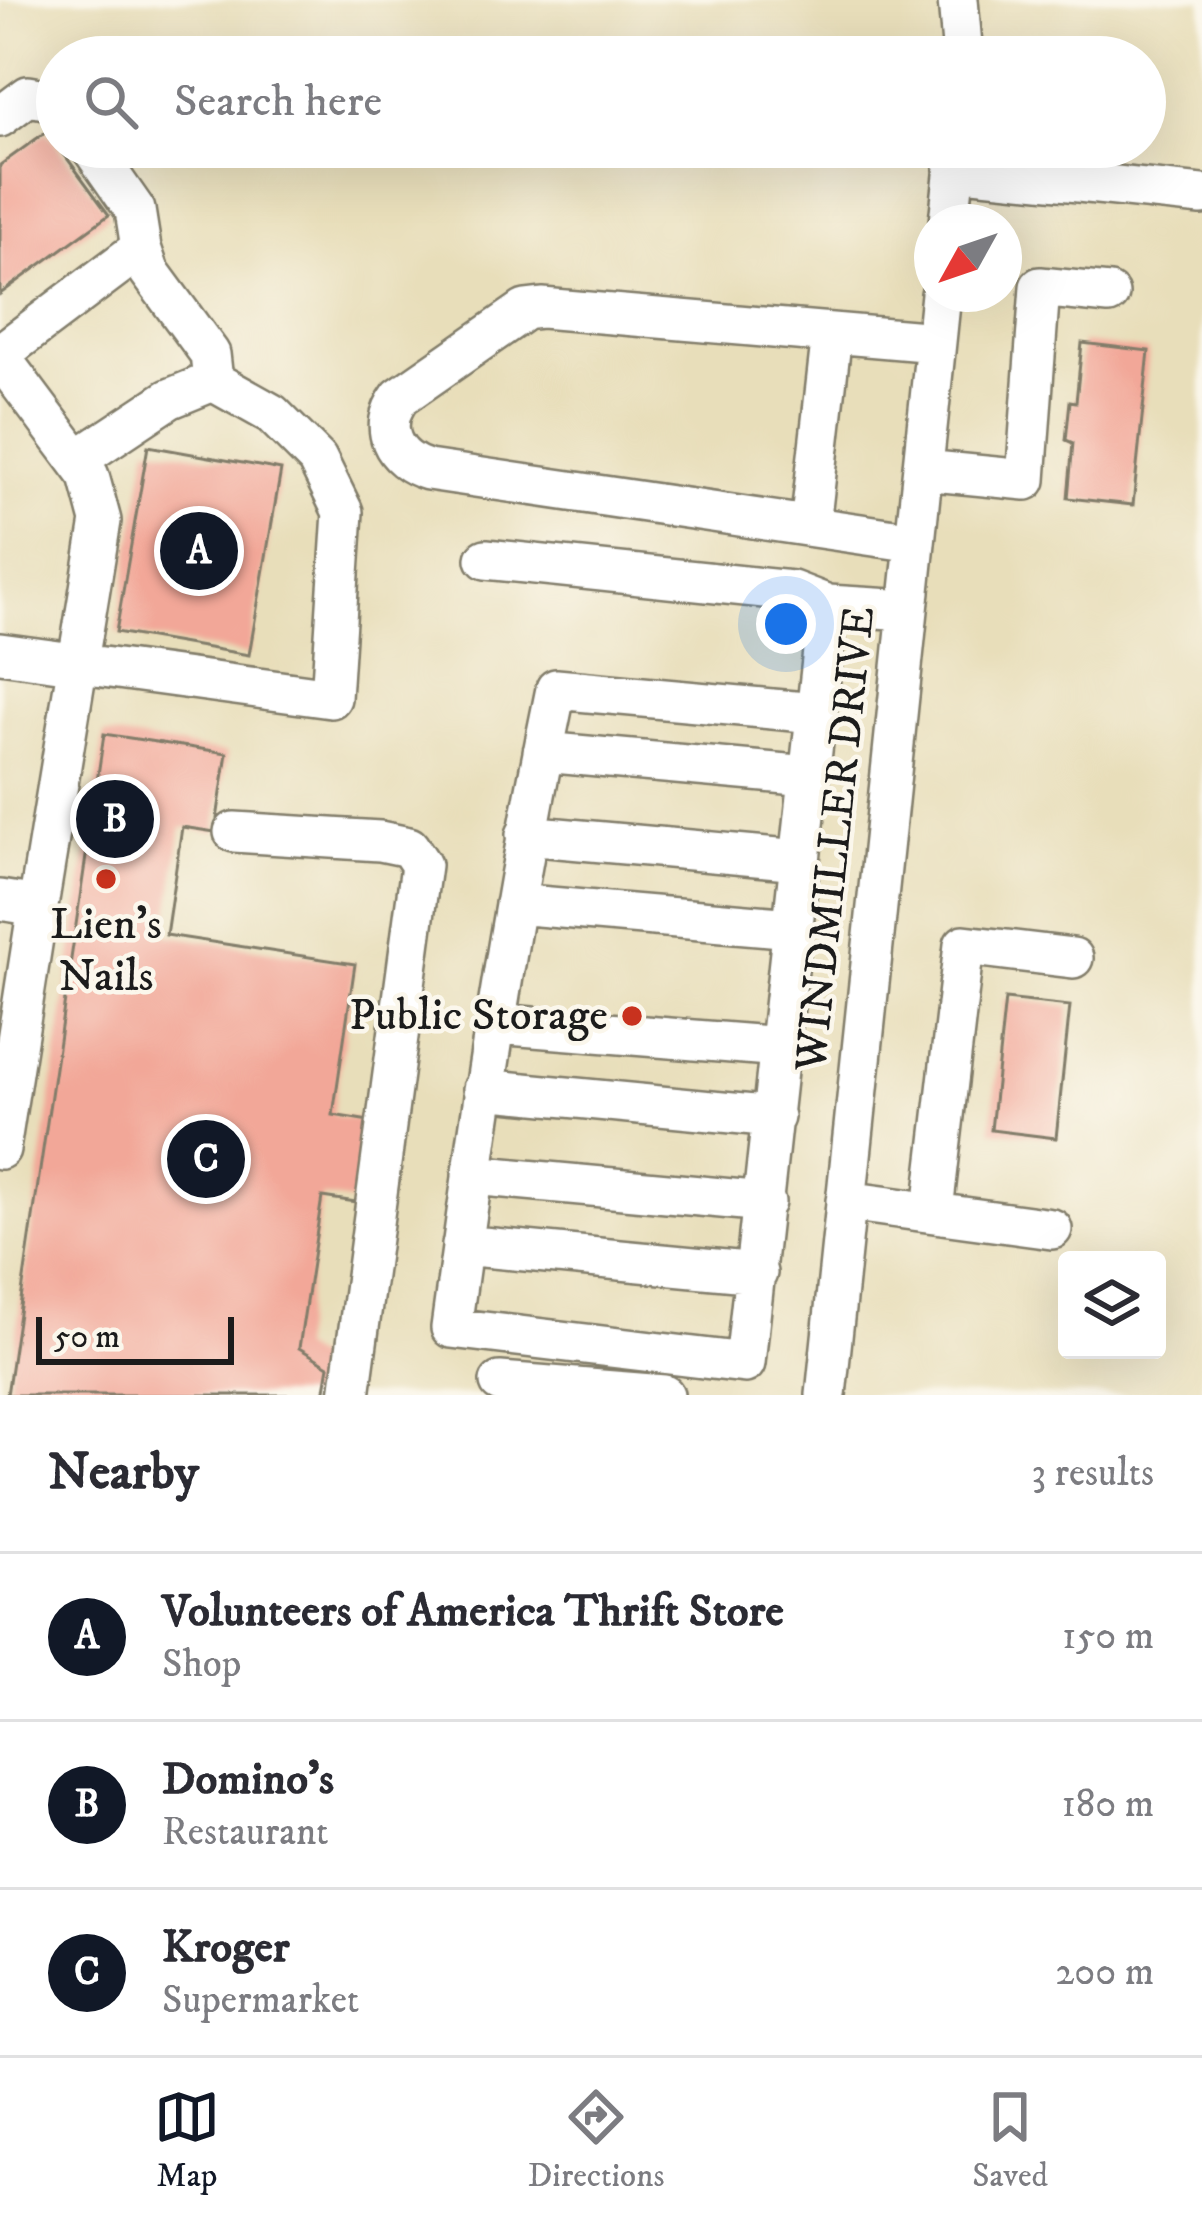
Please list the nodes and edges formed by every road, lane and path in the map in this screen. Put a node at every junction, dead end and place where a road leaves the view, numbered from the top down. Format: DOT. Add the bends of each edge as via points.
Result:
graph roads {
  1 [pos="958,0"];
  2 [pos="961,36"];
  3 [pos="36,97"];
  4 [pos="0,117"];
  5 [pos="106,168"];
  6 [pos="955,168"];
  7 [pos="1022,168"];
  8 [pos="1202,195"];
  9 [pos="951,204"];
  10 [pos="141,248"];
  11 [pos="1109,294"];
  12 [pos="939,312"];
  13 [pos="832,333"];
  14 [pos="936,342"];
  15 [pos="0,355"];
  16 [pos="214,381"];
  17 [pos="77,460"];
  18 [pos="923,470"];
  19 [pos="810,526"];
  20 [pos="915,542"];
  21 [pos="486,559"];
  22 [pos="828,605"];
  23 [pos="908,610"];
  24 [pos="0,653"];
  25 [pos="78,665"];
  26 [pos="816,713"];
  27 [pos="543,752"];
  28 [pos="809,776"];
  29 [pos="234,832"];
  30 [pos="526,835"];
  31 [pos="800,860"];
  32 [pos="19,903"];
  33 [pos="515,904"];
  34 [pos="793,928"];
  35 [pos="1073,958"];
  36 [pos="494,1024"];
  37 [pos="782,1047"];
  38 [pos="483,1089"];
  39 [pos="775,1117"];
  40 [pos="0,1149"];
  41 [pos="472,1175"];
  42 [pos="846,1201"];
  43 [pos="766,1202"];
  44 [pos="933,1210"];
  45 [pos="1052,1228"];
  46 [pos="462,1245"];
  47 [pos="757,1273"];
  48 [pos="500,1382"];
  49 [pos="350,1395"];
  50 [pos="664,1395"];
  51 [pos="826,1395"];
  1 -- 2 [label="street"];
  3 -- 4 [label="street"];
  5 -- 10 [label="street" via="136,210"];
  6 -- 9 [label="street"];
  7 -- 8 [label="street"];
  10 -- 15 [label="street"];
  10 -- 16 [label="street" via="210,354"];
  11 -- 18 [label="street" via="1040,287 1026,480"];
  12 -- 14 [label="street, WINDMILLER DRIVE"];
  13 -- 14 [label="street"];
  13 -- 19 [label="street"];
  13 -- 19 [label="street" via="525,310 389,412 401,458 428,470"];
  14 -- 18 [label="street, WINDMILLER DRIVE"];
  15 -- 17 [label="street"];
  16 -- 17 [label="street" via="169,399"];
  16 -- 25 [label="street" via="272,414 317,459 343,512 331,698"];
  17 -- 25 [label="street" via="101,521"];
  18 -- 20 [label="street, WINDMILLER DRIVE"];
  19 -- 20 [label="street"];
  20 -- 23 [label="street, WINDMILLER DRIVE"];
  21 -- 22 [label="street" via="792,591"];
  22 -- 23 [label="street"];
  22 -- 26 [label="street"];
  23 -- 42 [label="street, WINDMILLER DRIVE"];
  24 -- 25 [label="street"];
  25 -- 32 [label="street"];
  26 -- 27 [label="street" via="556,689"];
  26 -- 28 [label="street"];
  27 -- 28 [label="street"];
  27 -- 30 [label="street"];
  28 -- 31 [label="street"];
  29 -- 49 [label="street" via="380,841 409,847 421,865"];
  30 -- 31 [label="street"];
  30 -- 33 [label="street"];
  31 -- 34 [label="street"];
  32 -- 40 [label="street"];
  33 -- 34 [label="street"];
  33 -- 36 [label="street"];
  34 -- 37 [label="street"];
  35 -- 44 [label="street" via="964,946"];
  36 -- 37 [label="street"];
  36 -- 38 [label="street"];
  37 -- 39 [label="street"];
  38 -- 39 [label="street"];
  38 -- 41 [label="street"];
  39 -- 43 [label="street"];
  41 -- 43 [label="street"];
  41 -- 46 [label="street"];
  42 -- 44 [label="street"];
  42 -- 51 [label="street, WINDMILLER DRIVE"];
  43 -- 47 [label="street"];
  44 -- 45 [label="street"];
  46 -- 47 [label="street"];
  46 -- 47 [label="street" via="451,1328 746,1363"];
  48 -- 50 [label="street"];
}
